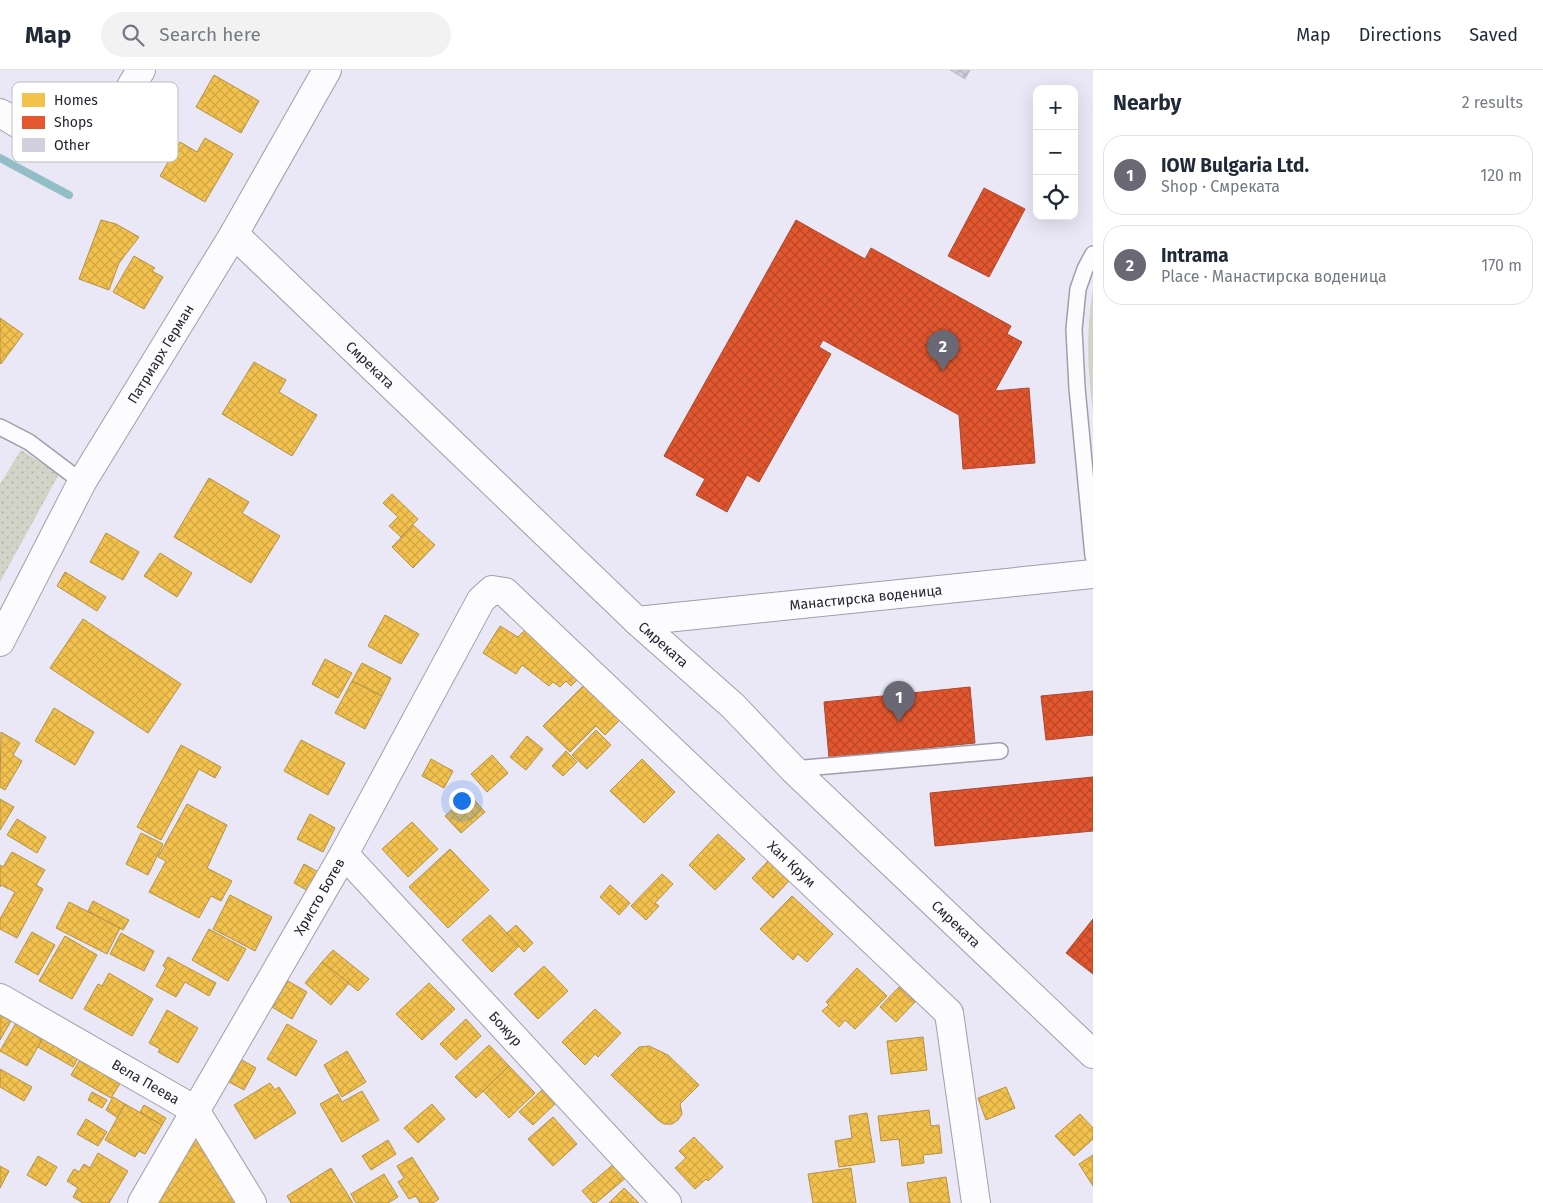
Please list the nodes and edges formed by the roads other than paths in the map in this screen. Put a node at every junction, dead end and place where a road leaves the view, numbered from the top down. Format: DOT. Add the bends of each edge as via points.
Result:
graph roads {
  1 [pos="141,70"];
  2 [pos="327,70"];
  3 [pos="133,82"];
  4 [pos="0,113"];
  5 [pos="12,119"];
  6 [pos="234,234"];
  7 [pos="1093,254"];
  8 [pos="0,427"];
  9 [pos="82,482"];
  10 [pos="1093,556"];
  11 [pos="1093,574"];
  12 [pos="492,590"];
  13 [pos="637,621"];
  14 [pos="0,642"];
  15 [pos="1000,751"];
  16 [pos="793,769"];
  17 [pos="344,854"];
  18 [pos="0,998"];
  19 [pos="1093,1054"];
  20 [pos="195,1110"];
  21 [pos="142,1203"];
  22 [pos="252,1203"];
  23 [pos="667,1203"];
  24 [pos="976,1203"];
  1 -- 3 [label="street"];
  2 -- 6 [label="street, Патриарх Герман"];
  4 -- 5 [label="street"];
  6 -- 9 [label="street, Патриарх Герман"];
  6 -- 13 [label="street, Смреката"];
  7 -- 10 [label="lane" via="1078,289 1074,329 1076,388"];
  8 -- 9 [label="lane" via="29,442"];
  9 -- 14 [label="street, Патриарх Герман"];
  11 -- 13 [label="street, Манастирска воденица"];
  12 -- 17 [label="street, Христо Ботев" via="481,600"];
  12 -- 24 [label="street, Хан Крум" via="505,592 948,1013"];
  13 -- 16 [label="street, Смреката" via="733,706"];
  15 -- 16 [label="lane"];
  16 -- 19 [label="street, Смреката"];
  17 -- 20 [label="street, Христо Ботев"];
  17 -- 23 [label="street, Божур"];
  18 -- 20 [label="street, Вела Пеева"];
  20 -- 21 [label="street, Христо Ботев"];
  20 -- 22 [label="street, Вела Пеева"];
}
